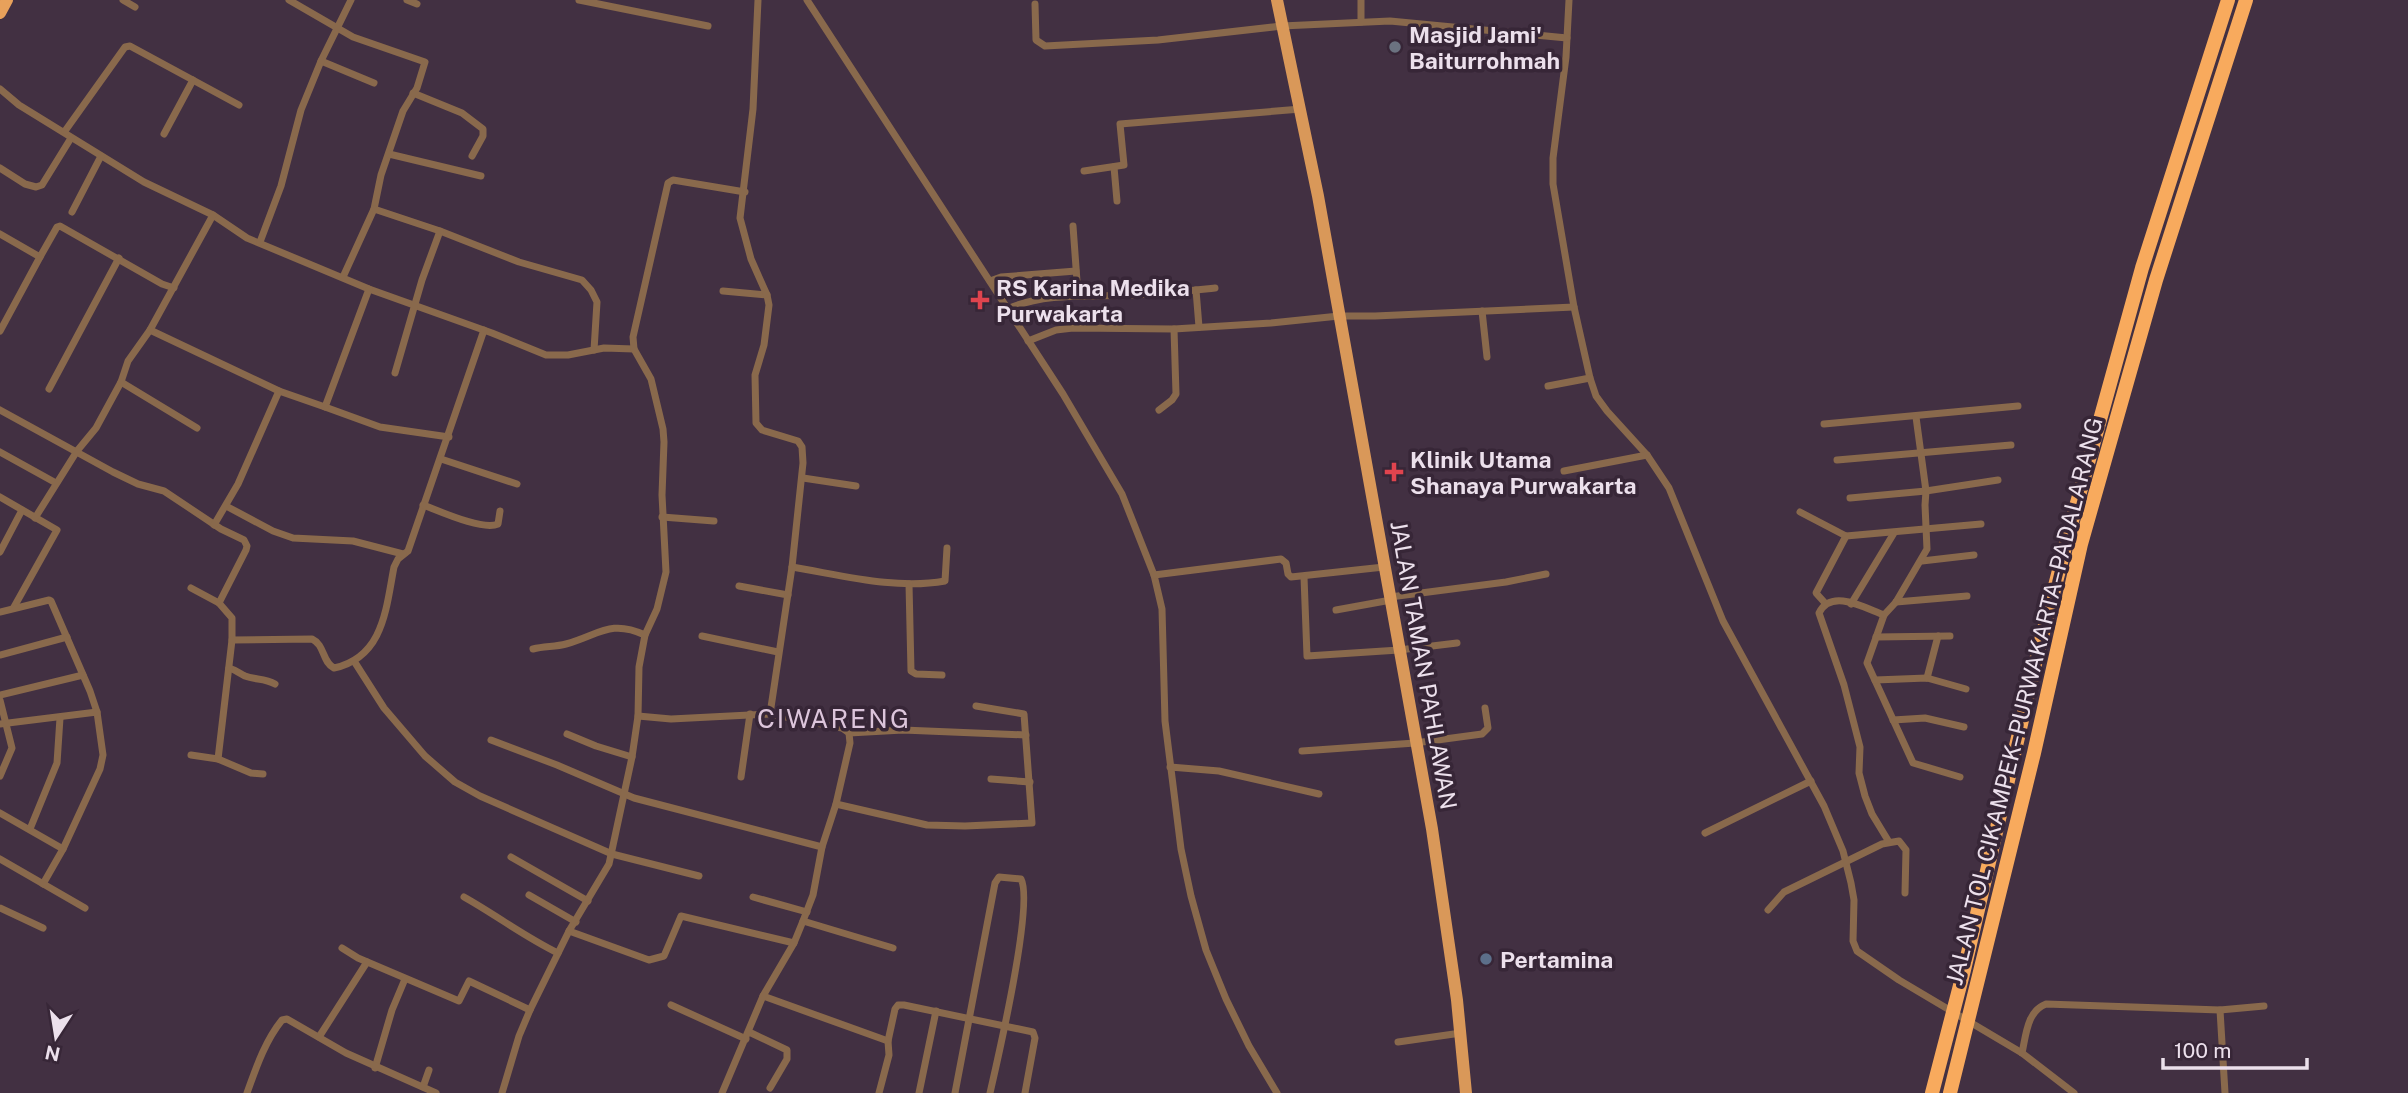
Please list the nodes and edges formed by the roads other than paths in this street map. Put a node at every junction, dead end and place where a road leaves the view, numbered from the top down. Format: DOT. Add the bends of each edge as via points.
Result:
graph roads {
  1 [pos="8,0"];
  2 [pos="123,0"];
  3 [pos="289,0"];
  4 [pos="351,0"];
  5 [pos="407,0"];
  6 [pos="579,0"];
  7 [pos="758,0"];
  8 [pos="807,0"];
  9 [pos="1277,0"];
  10 [pos="1361,0"];
  11 [pos="1569,0"];
  12 [pos="2228,0"];
  13 [pos="2246,0"];
  14 [pos="608,3"];
  15 [pos="417,4"];
  16 [pos="1035,4"];
  17 [pos="135,7"];
  18 [pos="0,13"];
  19 [pos="1361,22"];
  20 [pos="708,26"];
  21 [pos="1282,26"];
  22 [pos="338,28"];
  23 [pos="1567,38"];
  24 [pos="321,61"];
  25 [pos="193,80"];
  26 [pos="374,83"];
  27 [pos="0,89"];
  28 [pos="413,93"];
  29 [pos="239,105"];
  30 [pos="1301,109"];
  31 [pos="65,131"];
  32 [pos="164,134"];
  33 [pos="71,138"];
  34 [pos="389,154"];
  35 [pos="101,156"];
  36 [pos="472,156"];
  37 [pos="1114,167"];
  38 [pos="0,168"];
  39 [pos="1084,171"];
  40 [pos="481,176"];
  41 [pos="745,192"];
  42 [pos="1118,201"];
  43 [pos="373,209"];
  44 [pos="72,212"];
  45 [pos="213,215"];
  46 [pos="1073,226"];
  47 [pos="440,231"];
  48 [pos="0,234"];
  49 [pos="260,242"];
  50 [pos="40,257"];
  51 [pos="119,258"];
  52 [pos="1076,271"];
  53 [pos="343,277"];
  54 [pos="990,281"];
  55 [pos="174,288"];
  56 [pos="1215,288"];
  57 [pos="369,289"];
  58 [pos="1196,290"];
  59 [pos="723,291"];
  60 [pos="767,295"];
  61 [pos="1078,295"];
  62 [pos="416,306"];
  63 [pos="1574,307"];
  64 [pos="1007,309"];
  65 [pos="1482,311"];
  66 [pos="1339,316"];
  67 [pos="1199,327"];
  68 [pos="1174,329"];
  69 [pos="150,330"];
  70 [pos="484,330"];
  71 [pos="0,331"];
  72 [pos="1028,341"];
  73 [pos="634,349"];
  74 [pos="594,350"];
  75 [pos="1487,357"];
  76 [pos="395,373"];
  77 [pos="1590,378"];
  78 [pos="121,382"];
  79 [pos="1548,386"];
  80 [pos="49,389"];
  81 [pos="279,391"];
  82 [pos="2018,406"];
  83 [pos="325,407"];
  84 [pos="0,410"];
  85 [pos="1159,410"];
  86 [pos="1916,417"];
  87 [pos="1824,424"];
  88 [pos="197,428"];
  89 [pos="449,437"];
  90 [pos="2011,445"];
  91 [pos="77,451"];
  92 [pos="0,452"];
  93 [pos="1920,454"];
  94 [pos="1647,455"];
  95 [pos="441,458"];
  96 [pos="1837,460"];
  97 [pos="1564,471"];
  98 [pos="803,478"];
  99 [pos="1998,480"];
  100 [pos="56,483"];
  101 [pos="517,484"];
  102 [pos="856,486"];
  103 [pos="1927,491"];
  104 [pos="0,497"];
  105 [pos="1850,498"];
  106 [pos="423,505"];
  107 [pos="226,506"];
  108 [pos="22,510"];
  109 [pos="499,511"];
  110 [pos="1800,512"];
  111 [pos="662,517"];
  112 [pos="35,518"];
  113 [pos="714,521"];
  114 [pos="1981,524"];
  115 [pos="215,525"];
  116 [pos="1927,530"];
  117 [pos="1894,533"];
  118 [pos="1846,536"];
  119 [pos="947,548"];
  120 [pos="0,552"];
  121 [pos="403,554"];
  122 [pos="1974,555"];
  123 [pos="1922,561"];
  124 [pos="792,567"];
  125 [pos="1384,567"];
  126 [pos="1546,573"];
  127 [pos="1154,575"];
  128 [pos="1304,577"];
  129 [pos="909,584"];
  130 [pos="739,586"];
  131 [pos="191,588"];
  132 [pos="788,595"];
  133 [pos="1967,596"];
  134 [pos="1390,598"];
  135 [pos="1896,602"];
  136 [pos="219,603"];
  137 [pos="1825,603"];
  138 [pos="1851,604"];
  139 [pos="14,607"];
  140 [pos="1336,610"];
  141 [pos="0,612"];
  142 [pos="1884,615"];
  143 [pos="645,635"];
  144 [pos="702,636"];
  145 [pos="1938,636"];
  146 [pos="1950,636"];
  147 [pos="67,637"];
  148 [pos="1876,637"];
  149 [pos="232,640"];
  150 [pos="1457,643"];
  151 [pos="533,649"];
  152 [pos="1399,650"];
  153 [pos="778,652"];
  154 [pos="0,655"];
  155 [pos="354,661"];
  156 [pos="229,668"];
  157 [pos="83,675"];
  158 [pos="942,676"];
  159 [pos="1927,678"];
  160 [pos="1875,680"];
  161 [pos="275,684"];
  162 [pos="1966,689"];
  163 [pos="0,695"];
  164 [pos="1,705"];
  165 [pos="976,706"];
  166 [pos="1485,708"];
  167 [pos="97,712"];
  168 [pos="750,714"];
  169 [pos="770,714"];
  170 [pos="638,716"];
  171 [pos="60,718"];
  172 [pos="1893,720"];
  173 [pos="4,723"];
  174 [pos="1964,727"];
  175 [pos="849,733"];
  176 [pos="567,734"];
  177 [pos="1026,736"];
  178 [pos="491,740"];
  179 [pos="1415,743"];
  180 [pos="1302,751"];
  181 [pos="191,755"];
  182 [pos="632,757"];
  183 [pos="218,759"];
  184 [pos="1170,766"];
  185 [pos="262,774"];
  186 [pos="0,776"];
  187 [pos="741,777"];
  188 [pos="1960,777"];
  189 [pos="990,779"];
  190 [pos="1811,781"];
  191 [pos="1030,782"];
  192 [pos="624,794"];
  193 [pos="1319,794"];
  194 [pos="836,804"];
  195 [pos="0,813"];
  196 [pos="30,829"];
  197 [pos="1705,833"];
  198 [pos="1889,842"];
  199 [pos="822,846"];
  200 [pos="63,849"];
  201 [pos="612,854"];
  202 [pos="511,857"];
  203 [pos="0,859"];
  204 [pos="1846,863"];
  205 [pos="698,876"];
  206 [pos="43,884"];
  207 [pos="1905,894"];
  208 [pos="529,895"];
  209 [pos="464,897"];
  210 [pos="753,897"];
  211 [pos="588,901"];
  212 [pos="0,908"];
  213 [pos="85,908"];
  214 [pos="1768,910"];
  215 [pos="807,912"];
  216 [pos="803,921"];
  217 [pos="576,922"];
  218 [pos="43,928"];
  219 [pos="569,931"];
  220 [pos="794,943"];
  221 [pos="342,948"];
  222 [pos="893,948"];
  223 [pos="558,953"];
  224 [pos="367,962"];
  225 [pos="405,979"];
  226 [pos="763,996"];
  227 [pos="671,1005"];
  228 [pos="2264,1006"];
  229 [pos="530,1010"];
  230 [pos="2220,1010"];
  231 [pos="936,1011"];
  232 [pos="970,1018"];
  233 [pos="1005,1026"];
  234 [pos="1461,1033"];
  235 [pos="748,1036"];
  236 [pos="320,1037"];
  237 [pos="888,1041"];
  238 [pos="1398,1042"];
  239 [pos="2022,1053"];
  240 [pos="375,1068"];
  241 [pos="429,1070"];
  242 [pos="423,1087"];
  243 [pos="770,1088"];
  244 [pos="247,1093"];
  245 [pos="436,1093"];
  246 [pos="502,1093"];
  247 [pos="722,1093"];
  248 [pos="878,1093"];
  249 [pos="919,1093"];
  250 [pos="955,1093"];
  251 [pos="990,1093"];
  252 [pos="1025,1093"];
  253 [pos="1277,1093"];
  254 [pos="1466,1093"];
  255 [pos="1932,1093"];
  256 [pos="1950,1093"];
  257 [pos="2074,1093"];
  258 [pos="2225,1093"];
  1 -- 18 [label="highway"];
  2 -- 17 [label="street"];
  3 -- 22 [label="street"];
  4 -- 22 [label="street"];
  5 -- 15 [label="street"];
  6 -- 14 [label="street"];
  7 -- 41 [label="street"];
  8 -- 54 [label="street"];
  9 -- 21 [label="main road, JALAN TAMAN PAHLAWAN"];
  10 -- 19 [label="street"];
  11 -- 23 [label="street"];
  12 -- 255 [label="highway, JALAN TOL CIKAMPEK–PURWAKARTA–PADALARANG" via="2142,268 2067,539"];
  13 -- 256 [label="highway, JALAN TOL CIKAMPEK–PURWAKARTA–PADALARANG" via="2156,280 2081,544"];
  14 -- 20 [label="street"];
  16 -- 21 [label="street" via="1036,40 1041,45 1158,40"];
  19 -- 21 [label="street"];
  19 -- 23 [label="street" via="1419,22"];
  21 -- 30 [label="main road, JALAN TAMAN PAHLAWAN"];
  22 -- 24 [label="street"];
  22 -- 28 [label="street" via="424,61"];
  23 -- 63 [label="street" via="1553,184"];
  24 -- 26 [label="street"];
  24 -- 49 [label="street"];
  25 -- 29 [label="street"];
  25 -- 31 [label="street" via="125,47"];
  25 -- 32 [label="street"];
  27 -- 31 [label="street"];
  28 -- 34 [label="street"];
  28 -- 36 [label="street" via="462,113 483,129"];
  30 -- 37 [label="street" via="1120,124 1125,163"];
  30 -- 66 [label="main road, JALAN TAMAN PAHLAWAN"];
  31 -- 33 [label="street"];
  33 -- 35 [label="street"];
  33 -- 38 [label="street" via="42,185 25,184"];
  34 -- 40 [label="street"];
  34 -- 43 [label="street"];
  35 -- 44 [label="street"];
  35 -- 45 [label="street"];
  37 -- 39 [label="street"];
  37 -- 42 [label="street"];
  41 -- 60 [label="street" via="740,218"];
  41 -- 73 [label="street" via="673,180 668,183 633,328"];
  43 -- 47 [label="street"];
  43 -- 53 [label="street"];
  45 -- 49 [label="street"];
  45 -- 55 [label="street"];
  46 -- 52 [label="street"];
  47 -- 62 [label="street"];
  47 -- 74 [label="street" via="585,282 597,302"];
  48 -- 50 [label="street"];
  49 -- 53 [label="street"];
  50 -- 51 [label="street" via="60,226"];
  50 -- 71 [label="street"];
  51 -- 55 [label="street"];
  51 -- 80 [label="street"];
  52 -- 54 [label="street" via="1001,276"];
  52 -- 61 [label="street"];
  53 -- 57 [label="street"];
  54 -- 64 [label="street"];
  55 -- 69 [label="street"];
  56 -- 58 [label="street"];
  57 -- 62 [label="street"];
  57 -- 83 [label="street"];
  58 -- 61 [label="street"];
  58 -- 67 [label="street"];
  59 -- 60 [label="street"];
  60 -- 98 [label="street" via="768,321 755,375 756,423 762,430 798,441"];
  61 -- 64 [label="street" via="1028,301"];
  62 -- 70 [label="street"];
  62 -- 76 [label="street"];
  63 -- 65 [label="street"];
  63 -- 77 [label="street"];
  64 -- 72 [label="street"];
  65 -- 66 [label="street"];
  65 -- 75 [label="street"];
  66 -- 67 [label="street"];
  66 -- 125 [label="main road, JALAN TAMAN PAHLAWAN"];
  67 -- 68 [label="street"];
  68 -- 72 [label="street" via="1073,328"];
  68 -- 85 [label="street" via="1175,394"];
  69 -- 78 [label="street" via="128,361"];
  69 -- 81 [label="street"];
  70 -- 74 [label="street" via="546,355"];
  70 -- 89 [label="street"];
  72 -- 127 [label="street" via="1122,494"];
  73 -- 74 [label="street"];
  73 -- 111 [label="street" via="651,379 663,429"];
  77 -- 79 [label="street"];
  77 -- 94 [label="street" via="1607,411"];
  78 -- 88 [label="street"];
  78 -- 91 [label="street" via="96,428"];
  81 -- 83 [label="street"];
  81 -- 107 [label="street"];
  82 -- 86 [label="street"];
  83 -- 89 [label="street" via="380,427"];
  84 -- 91 [label="street"];
  86 -- 87 [label="street"];
  86 -- 93 [label="street"];
  89 -- 95 [label="street"];
  90 -- 93 [label="street"];
  91 -- 100 [label="street"];
  91 -- 115 [label="street" via="138,484 164,491"];
  92 -- 100 [label="street"];
  93 -- 96 [label="street"];
  93 -- 103 [label="street"];
  94 -- 97 [label="street"];
  94 -- 190 [label="street" via="1674,498 1723,621"];
  95 -- 101 [label="street"];
  95 -- 106 [label="street"];
  98 -- 102 [label="street"];
  98 -- 124 [label="street"];
  99 -- 103 [label="street"];
  100 -- 112 [label="street"];
  103 -- 105 [label="street"];
  103 -- 116 [label="street"];
  104 -- 108 [label="street"];
  106 -- 109 [label="street" via="493,526 498,524"];
  106 -- 121 [label="street"];
  107 -- 115 [label="street"];
  107 -- 121 [label="street" via="293,538 353,541"];
  108 -- 112 [label="street"];
  108 -- 120 [label="street"];
  110 -- 118 [label="street"];
  111 -- 113 [label="street"];
  111 -- 143 [label="street" via="666,572"];
  112 -- 139 [label="street" via="57,530"];
  114 -- 116 [label="street"];
  115 -- 136 [label="street" via="247,546"];
  116 -- 117 [label="street"];
  116 -- 123 [label="street"];
  117 -- 118 [label="street"];
  117 -- 138 [label="street"];
  118 -- 137 [label="street" via="1816,593"];
  119 -- 129 [label="street" via="945,582"];
  121 -- 155 [label="street" via="394,567 382,629"];
  122 -- 123 [label="street"];
  123 -- 135 [label="street"];
  124 -- 129 [label="street"];
  124 -- 132 [label="street"];
  125 -- 128 [label="street"];
  125 -- 134 [label="main road, JALAN TAMAN PAHLAWAN"];
  126 -- 134 [label="street"];
  127 -- 128 [label="street" via="1281,559 1289,576"];
  127 -- 184 [label="street" via="1162,609"];
  128 -- 152 [label="street" via="1307,656"];
  129 -- 158 [label="street" via="911,671"];
  130 -- 132 [label="street"];
  131 -- 136 [label="street"];
  132 -- 153 [label="street"];
  133 -- 135 [label="street"];
  134 -- 140 [label="street"];
  134 -- 152 [label="main road, JALAN TAMAN PAHLAWAN"];
  135 -- 142 [label="street"];
  136 -- 149 [label="street" via="232,618"];
  137 -- 138 [label="street"];
  137 -- 198 [label="street" via="1819,618 1844,685 1860,747 1859,773 1872,814"];
  138 -- 142 [label="street"];
  139 -- 141 [label="street"];
  139 -- 147 [label="street" via="50,601"];
  142 -- 148 [label="street"];
  143 -- 151 [label="street" via="629,628 608,628 561,645"];
  143 -- 170 [label="street"];
  144 -- 153 [label="street"];
  145 -- 146 [label="street"];
  145 -- 148 [label="street"];
  145 -- 159 [label="street"];
  147 -- 154 [label="street"];
  147 -- 157 [label="street"];
  148 -- 160 [label="street" via="1867,663"];
  149 -- 155 [label="street" via="312,639 334,668"];
  149 -- 156 [label="street"];
  150 -- 152 [label="street"];
  152 -- 179 [label="main road, JALAN TAMAN PAHLAWAN"];
  153 -- 169 [label="street"];
  155 -- 201 [label="street" via="384,708 448,778"];
  156 -- 161 [label="street"];
  156 -- 183 [label="street"];
  157 -- 163 [label="street"];
  157 -- 167 [label="street"];
  159 -- 160 [label="street"];
  159 -- 162 [label="street"];
  160 -- 172 [label="street"];
  164 -- 173 [label="street"];
  165 -- 177 [label="street" via="1022,712"];
  166 -- 179 [label="street" via="1488,727 1482,734"];
  167 -- 171 [label="street"];
  167 -- 200 [label="street" via="102,764"];
  168 -- 169 [label="street"];
  168 -- 170 [label="street" via="671,719"];
  168 -- 187 [label="street"];
  169 -- 175 [label="street"];
  170 -- 182 [label="street"];
  171 -- 173 [label="street"];
  171 -- 196 [label="street" via="57,763"];
  172 -- 174 [label="street" via="1925,718"];
  172 -- 188 [label="street" via="1913,764"];
  173 -- 186 [label="street" via="12,748"];
  175 -- 177 [label="street" via="904,730"];
  175 -- 194 [label="street"];
  176 -- 182 [label="street"];
  177 -- 191 [label="street"];
  178 -- 192 [label="street"];
  179 -- 180 [label="street"];
  179 -- 234 [label="main road, JALAN TAMAN PAHLAWAN"];
  181 -- 183 [label="street"];
  182 -- 192 [label="street"];
  183 -- 185 [label="street"];
  184 -- 193 [label="street" via="1219,771"];
  184 -- 253 [label="street" via="1181,849 1206,950 1236,1022"];
  189 -- 191 [label="street"];
  190 -- 197 [label="street"];
  190 -- 204 [label="street"];
  191 -- 194 [label="street" via="1032,822 1025,825 927,825"];
  192 -- 199 [label="street"];
  192 -- 201 [label="street"];
  194 -- 199 [label="street"];
  195 -- 196 [label="street"];
  196 -- 200 [label="street"];
  198 -- 204 [label="street"];
  198 -- 207 [label="street" via="1899,841 1906,850"];
  199 -- 215 [label="street"];
  200 -- 206 [label="street"];
  201 -- 205 [label="street"];
  201 -- 211 [label="street"];
  202 -- 211 [label="street"];
  203 -- 206 [label="street"];
  204 -- 214 [label="street" via="1784,892"];
  204 -- 239 [label="street" via="1854,901 1854,946 1864,958"];
  206 -- 213 [label="street"];
  208 -- 217 [label="street"];
  209 -- 223 [label="street"];
  210 -- 215 [label="street"];
  211 -- 217 [label="street"];
  212 -- 218 [label="street"];
  215 -- 216 [label="street"];
  216 -- 220 [label="street"];
  216 -- 222 [label="street"];
  217 -- 219 [label="street"];
  219 -- 220 [label="street" via="649,960 664,956 681,916"];
  219 -- 223 [label="street"];
  220 -- 226 [label="street"];
  221 -- 224 [label="street"];
  223 -- 229 [label="street"];
  224 -- 225 [label="street"];
  224 -- 236 [label="street"];
  225 -- 229 [label="street" via="460,1001 469,981"];
  225 -- 240 [label="street"];
  226 -- 235 [label="street"];
  226 -- 237 [label="street"];
  227 -- 235 [label="street"];
  228 -- 230 [label="street"];
  229 -- 246 [label="street"];
  230 -- 239 [label="street" via="2042,1005 2032,1015"];
  230 -- 258 [label="street"];
  231 -- 232 [label="street"];
  231 -- 237 [label="street" via="898,1005"];
  231 -- 249 [label="street"];
  232 -- 233 [label="street"];
  232 -- 233 [label="street" via="996,880 1021,879 1022,921"];
  232 -- 250 [label="street"];
  233 -- 251 [label="street"];
  233 -- 252 [label="street" via="1035,1034"];
  234 -- 238 [label="street"];
  234 -- 254 [label="main road, JALAN TAMAN PAHLAWAN"];
  235 -- 243 [label="street" via="787,1050 787,1059"];
  235 -- 247 [label="street"];
  236 -- 240 [label="street"];
  236 -- 244 [label="street" via="282,1020"];
  237 -- 248 [label="street" via="889,1055"];
  239 -- 257 [label="street"];
  240 -- 242 [label="street"];
  241 -- 242 [label="street"];
  242 -- 245 [label="street"];
}
